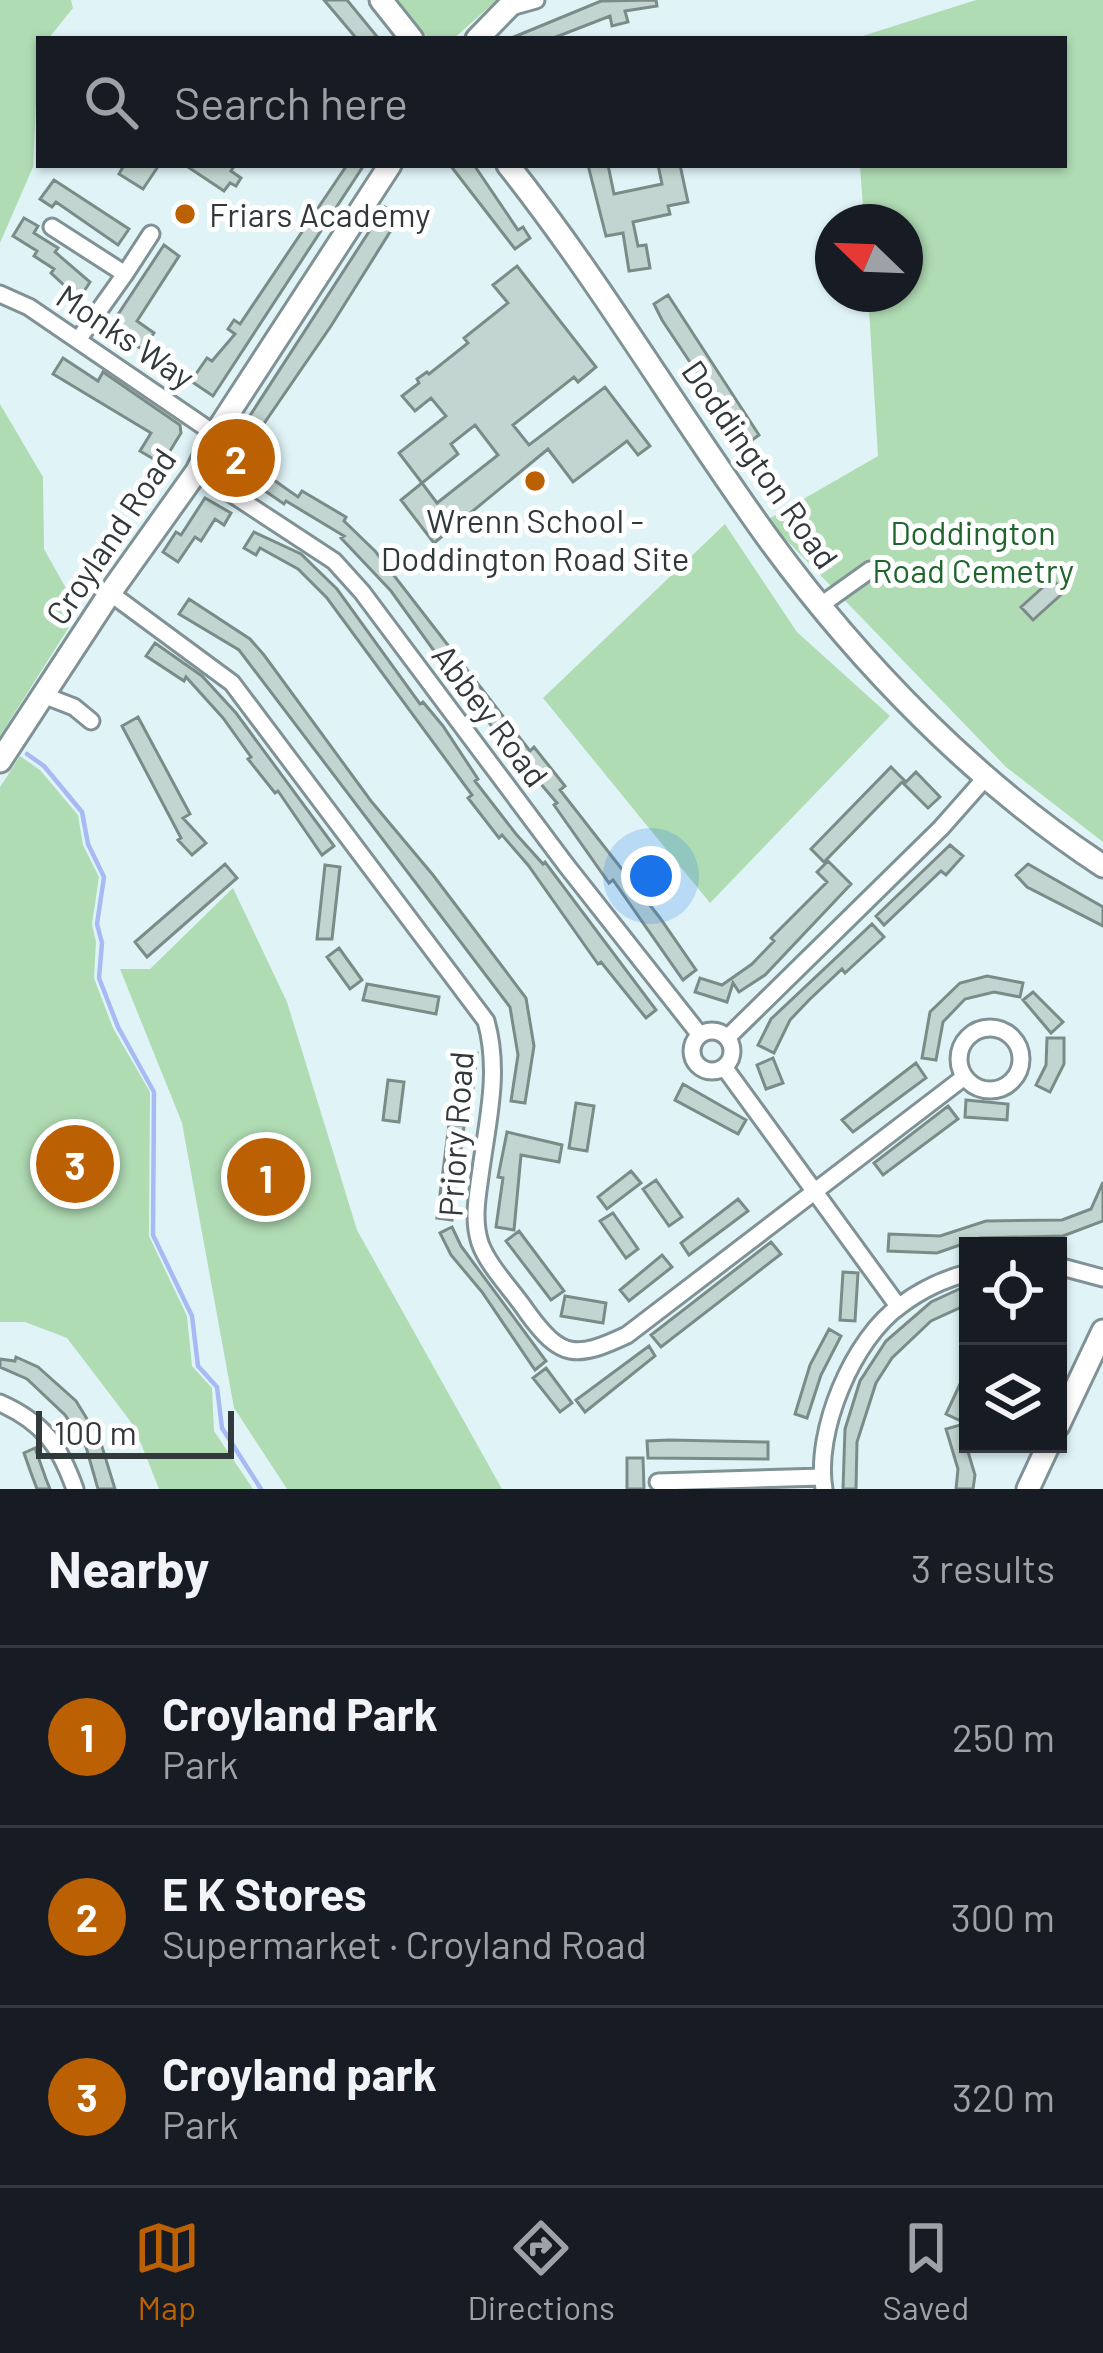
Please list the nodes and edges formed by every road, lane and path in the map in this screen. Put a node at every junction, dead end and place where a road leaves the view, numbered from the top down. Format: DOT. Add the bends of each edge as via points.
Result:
graph roads {
  1 [pos="381,0"];
  2 [pos="536,0"];
  3 [pos="513,3"];
  4 [pos="410,36"];
  5 [pos="480,36"];
  6 [pos="388,168"];
  7 [pos="510,168"];
  8 [pos="52,227"];
  9 [pos="152,234"];
  10 [pos="125,274"];
  11 [pos="0,294"];
  12 [pos="79,340"];
  13 [pos="215,434"];
  14 [pos="196,471"];
  15 [pos="870,570"];
  16 [pos="110,593"];
  17 [pos="821,605"];
  18 [pos="43,695"];
  19 [pos="91,721"];
  20 [pos="9,748"];
  21 [pos="987,776"];
  22 [pos="1103,866"];
  23 [pos="700,1035"];
  24 [pos="728,1038"];
  25 [pos="724,1067"];
  26 [pos="963,1078"];
  27 [pos="814,1192"];
  28 [pos="1067,1268"];
  29 [pos="959,1275"];
  30 [pos="1103,1278"];
  31 [pos="898,1306"];
  32 [pos="1103,1331"];
  33 [pos="0,1403"];
  34 [pos="1067,1407"];
  35 [pos="1045,1453"];
  36 [pos="658,1482"];
  37 [pos="823,1483"];
  38 [pos="75,1489"];
  39 [pos="1028,1489"];
  1 -- 4 [label="street"];
  2 -- 3 [label="street"];
  3 -- 5 [label="street"];
  6 -- 13 [label="street, Croyland Road"];
  7 -- 17 [label="street, Doddington Road"];
  8 -- 10 [label="street"];
  9 -- 10 [label="street"];
  10 -- 12 [label="street"];
  11 -- 12 [label="street, Monks Way"];
  12 -- 13 [label="street, Monks Way"];
  13 -- 14 [label="street, Croyland Road"];
  14 -- 16 [label="street, Croyland Road"];
  14 -- 23 [label="street, Abbey Road" via="348,576"];
  15 -- 17 [label="street"];
  16 -- 18 [label="street, Croyland Road"];
  16 -- 27 [label="street, Priory Road" via="232,683 486,1021 494,1048 475,1214 480,1245 544,1336 561,1350 591,1352 627,1335"];
  17 -- 21 [label="street, Doddington Road"];
  18 -- 19 [label="street"];
  18 -- 20 [label="street, Croyland Road"];
  21 -- 22 [label="street, Doddington Road"];
  21 -- 24 [label="street"];
  23 -- 24 [label="street"];
  23 -- 25 [label="street, Abbey Road" via="697,1063"];
  24 -- 25 [label="street"];
  25 -- 27 [label="street"];
  26 -- 26 [label="street" via="958,1053 972,1031 995,1026 1015,1037 1022,1056 1015,1079 980,1090"];
  26 -- 27 [label="street, Priory Road"];
  27 -- 31 [label="street"];
  28 -- 30 [label="street"];
  29 -- 31 [label="street"];
  31 -- 37 [label="street" via="838,1395"];
  32 -- 34 [label="street"];
  33 -- 38 [label="street" via="32,1420 62,1453"];
  35 -- 39 [label="street"];
  36 -- 37 [label="street"];
}
